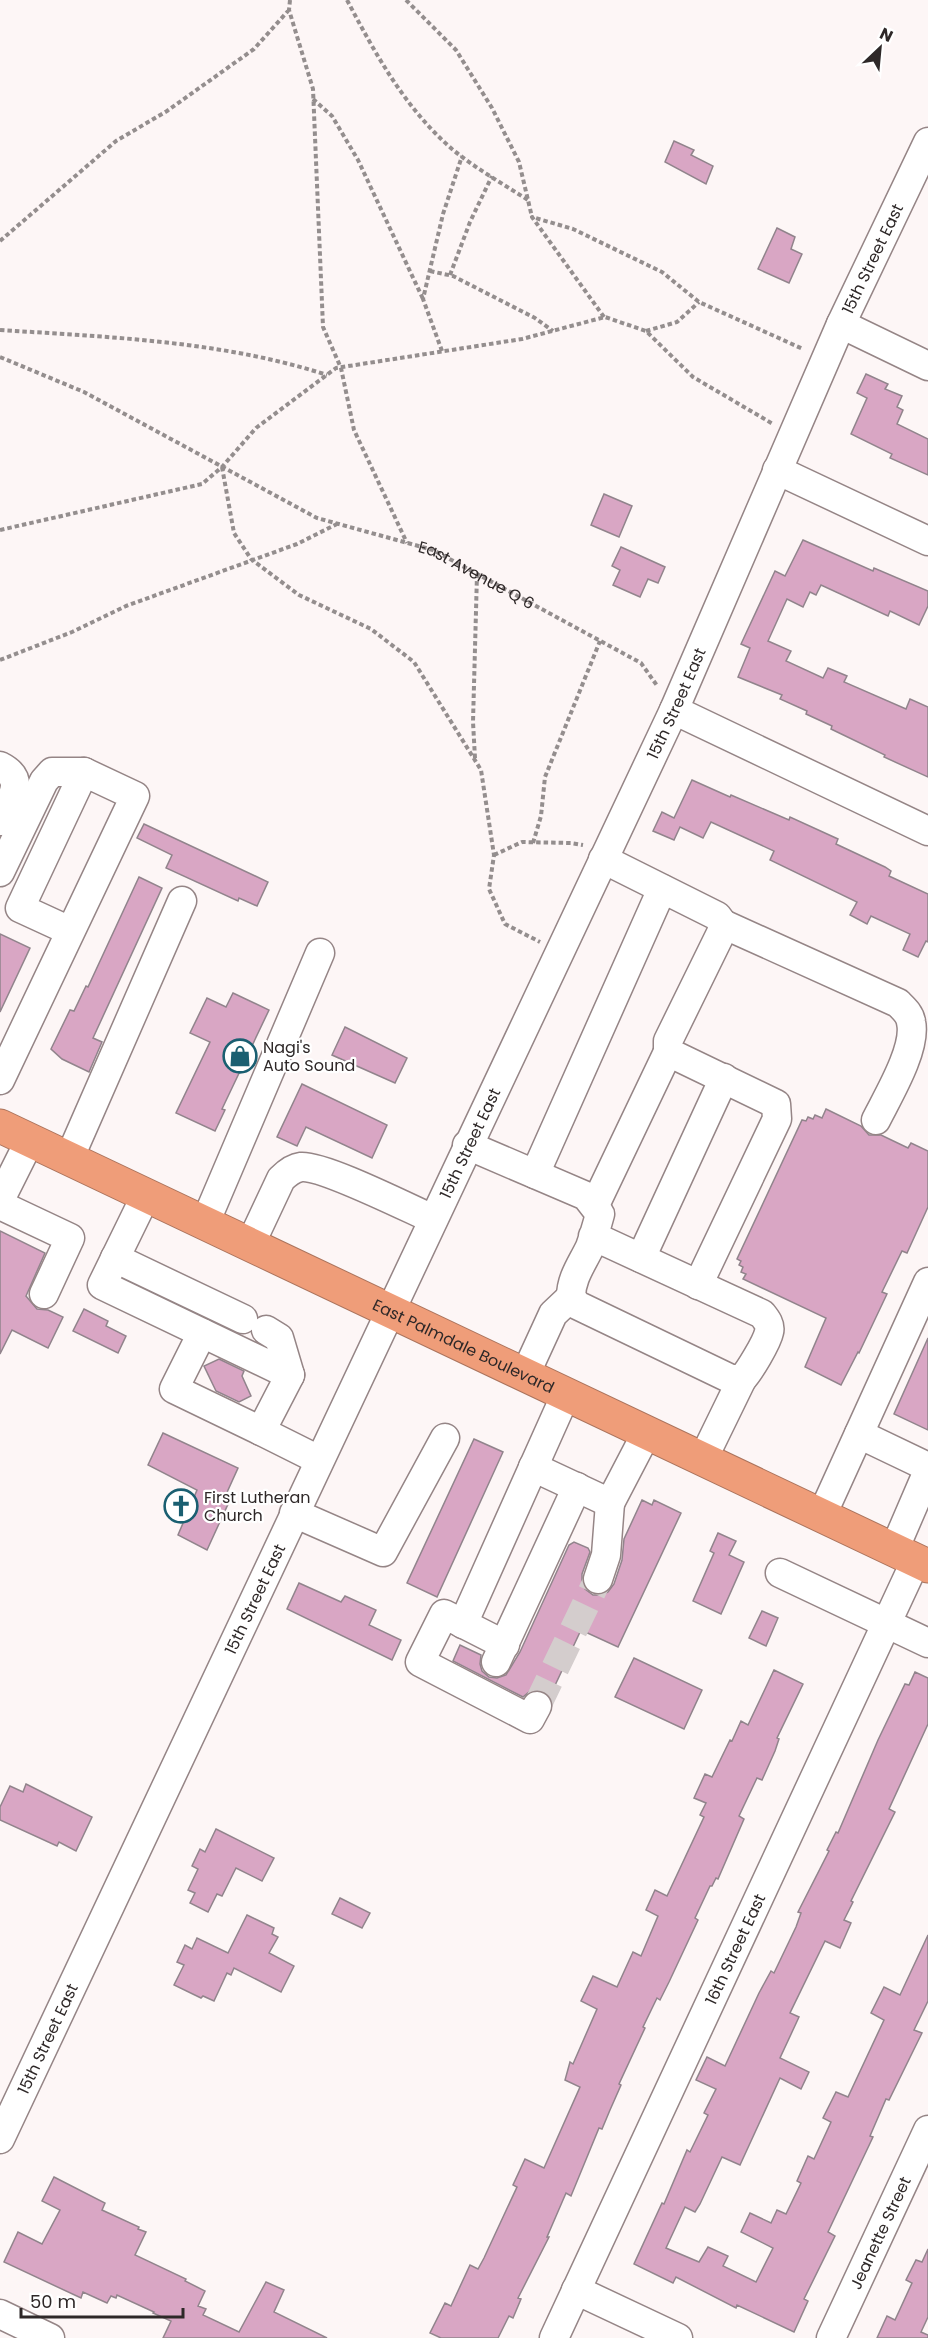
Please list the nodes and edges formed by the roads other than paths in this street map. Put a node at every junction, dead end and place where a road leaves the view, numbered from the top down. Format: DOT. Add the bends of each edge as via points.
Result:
graph roads {
  1 [pos="928,142"];
  2 [pos="841,324"];
  3 [pos="928,366"];
  4 [pos="777,470"];
  5 [pos="928,541"];
  6 [pos="674,710"];
  7 [pos="0,766"];
  8 [pos="84,772"];
  9 [pos="0,821"];
  10 [pos="928,831"];
  11 [pos="605,854"];
  12 [pos="0,872"];
  13 [pos="662,889"];
  14 [pos="182,901"];
  15 [pos="723,924"];
  16 [pos="70,931"];
  17 [pos="320,953"];
  18 [pos="8,1045"];
  19 [pos="668,1052"];
  20 [pos="724,1078"];
  21 [pos="0,1080"];
  22 [pos="876,1120"];
  23 [pos="0,1126"];
  24 [pos="30,1140"];
  25 [pos="467,1145"];
  26 [pos="69,1159"];
  27 [pos="535,1174"];
  28 [pos="146,1195"];
  29 [pos="0,1200"];
  30 [pos="0,1205"];
  31 [pos="595,1205"];
  32 [pos="433,1219"];
  33 [pos="205,1223"];
  34 [pos="593,1236"];
  35 [pos="250,1245"];
  36 [pos="115,1258"];
  37 [pos="641,1258"];
  38 [pos="928,1282"];
  39 [pos="698,1285"];
  40 [pos="44,1294"];
  41 [pos="571,1297"];
  42 [pos="389,1310"];
  43 [pos="202,1333"];
  44 [pos="290,1375"];
  45 [pos="525,1375"];
  46 [pos="742,1379"];
  47 [pos="566,1394"];
  48 [pos="261,1431"];
  49 [pos="647,1432"];
  50 [pos="859,1434"];
  51 [pos="446,1438"];
  52 [pos="703,1459"];
  53 [pos="319,1460"];
  54 [pos="533,1467"];
  55 [pos="928,1467"];
  56 [pos="928,1471"];
  57 [pos="577,1488"];
  58 [pos="610,1503"];
  59 [pos="294,1513"];
  60 [pos="822,1515"];
  61 [pos="913,1558"];
  62 [pos="780,1573"];
  63 [pos="598,1579"];
  64 [pos="887,1623"];
  65 [pos="463,1624"];
  66 [pos="928,1643"];
  67 [pos="492,1671"];
  68 [pos="537,1706"];
  69 [pos="928,2130"];
  70 [pos="0,2139"];
  71 [pos="576,2290"];
  72 [pos="0,2314"];
  73 [pos="50,2338"];
  74 [pos="554,2338"];
  75 [pos="678,2338"];
  76 [pos="831,2338"];
  1 -- 2 [label="street, 15th Street East"];
  2 -- 3 [label="street"];
  2 -- 4 [label="street, 15th Street East"];
  4 -- 5 [label="street"];
  4 -- 6 [label="street, 15th Street East"];
  6 -- 10 [label="street"];
  6 -- 11 [label="street, 15th Street East"];
  7 -- 9 [label="street" via="9,771 16,785"];
  8 -- 12 [label="street" via="52,772 44,781"];
  8 -- 16 [label="street" via="20,908"];
  8 -- 16 [label="street" via="135,796"];
  11 -- 13 [label="street"];
  11 -- 25 [label="street, 15th Street East"];
  13 -- 15 [label="street" via="717,916"];
  13 -- 27 [label="street"];
  14 -- 26 [label="street"];
  15 -- 19 [label="street" via="668,1041"];
  15 -- 22 [label="street" via="898,1003 907,1011 912,1034 906,1056"];
  16 -- 18 [label="street"];
  17 -- 33 [label="street"];
  18 -- 21 [label="street"];
  19 -- 20 [label="street"];
  19 -- 31 [label="street"];
  20 -- 37 [label="street"];
  20 -- 39 [label="street" via="776,1104 777,1119"];
  23 -- 24 [label="highway, East Palmdale Boulevard"];
  24 -- 26 [label="highway, East Palmdale Boulevard"];
  24 -- 29 [label="street"];
  25 -- 27 [label="street"];
  25 -- 32 [label="street, 15th Street East"];
  26 -- 28 [label="highway, East Palmdale Boulevard"];
  27 -- 31 [label="street" via="586,1196"];
  28 -- 33 [label="highway, East Palmdale Boulevard"];
  28 -- 36 [label="street"];
  30 -- 40 [label="street" via="70,1238"];
  31 -- 34 [label="street" via="600,1214"];
  32 -- 35 [label="street" via="330,1173 301,1167 281,1179"];
  32 -- 42 [label="street, 15th Street East"];
  33 -- 35 [label="highway, East Palmdale Boulevard"];
  34 -- 37 [label="street"];
  34 -- 41 [label="street" via="571,1285"];
  35 -- 42 [label="highway, East Palmdale Boulevard"];
  36 -- 43 [label="street" via="102,1285"];
  36 -- 44 [label="street" via="279,1338"];
  37 -- 39 [label="street"];
  38 -- 50 [label="street"];
  39 -- 46 [label="street" via="762,1314 768,1323 769,1331"];
  41 -- 45 [label="street" via="553,1314"];
  41 -- 46 [label="street" via="577,1305 731,1379"];
  42 -- 45 [label="highway, East Palmdale Boulevard"];
  42 -- 53 [label="street, 15th Street East"];
  43 -- 44 [label="street"];
  43 -- 48 [label="street" via="174,1389"];
  44 -- 48 [label="street"];
  45 -- 47 [label="highway, East Palmdale Boulevard"];
  46 -- 52 [label="street"];
  47 -- 49 [label="highway, East Palmdale Boulevard"];
  47 -- 54 [label="street"];
  48 -- 53 [label="street"];
  49 -- 52 [label="highway, East Palmdale Boulevard"];
  49 -- 58 [label="street"];
  50 -- 55 [label="street"];
  50 -- 60 [label="street"];
  51 -- 59 [label="street" via="383,1552"];
  52 -- 60 [label="highway, East Palmdale Boulevard"];
  53 -- 59 [label="street, 15th Street East"];
  54 -- 57 [label="street"];
  54 -- 65 [label="street"];
  56 -- 61 [label="street, 16th Street East"];
  57 -- 58 [label="street"];
  57 -- 67 [label="street"];
  58 -- 63 [label="street" via="606,1555"];
  59 -- 70 [label="street, 15th Street East"];
  60 -- 61 [label="highway, East Palmdale Boulevard"];
  61 -- 64 [label="street, 16th Street East"];
  62 -- 64 [label="street"];
  64 -- 66 [label="street"];
  64 -- 71 [label="street, 16th Street East"];
  65 -- 67 [label="street"];
  65 -- 67 [label="street" via="444,1614 420,1662"];
  67 -- 68 [label="street" via="530,1719"];
  69 -- 76 [label="street, Jeanette Street"];
  71 -- 74 [label="street, 16th Street East"];
  71 -- 75 [label="street"];
  72 -- 73 [label="street"];
}
